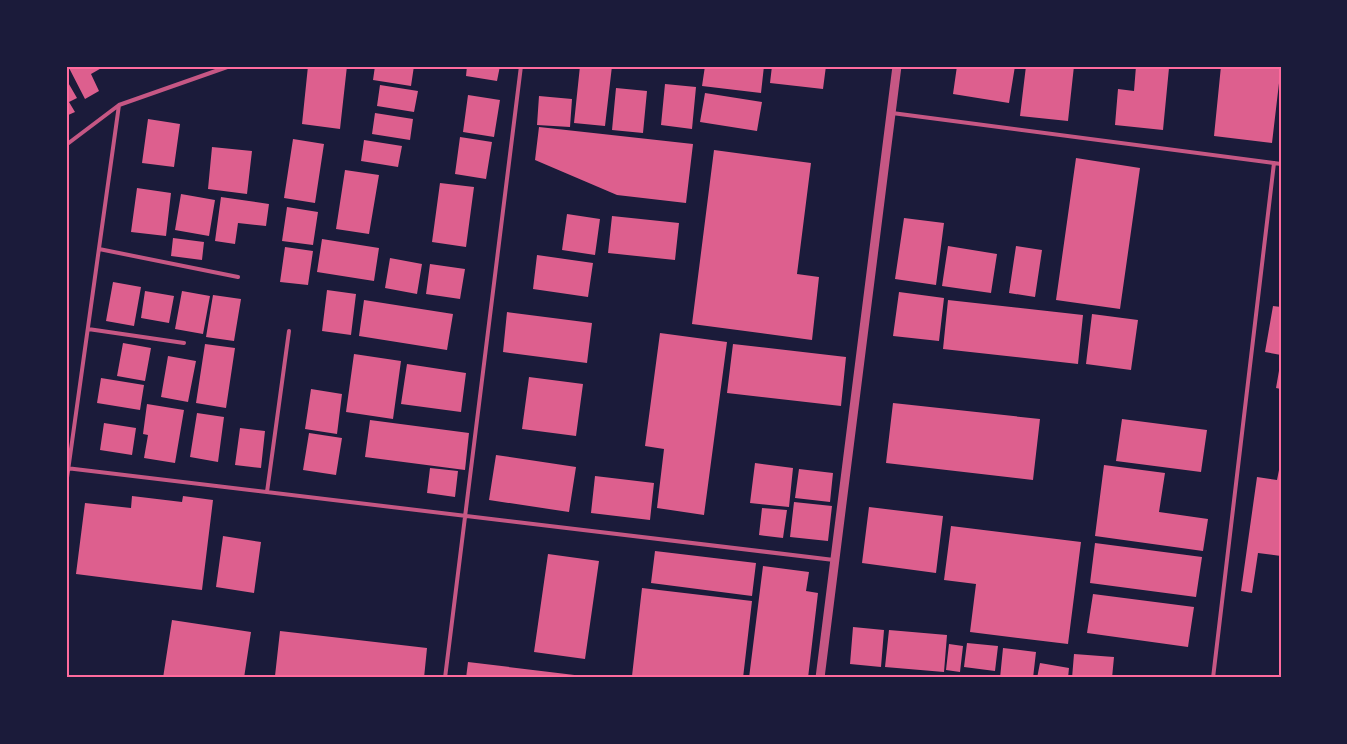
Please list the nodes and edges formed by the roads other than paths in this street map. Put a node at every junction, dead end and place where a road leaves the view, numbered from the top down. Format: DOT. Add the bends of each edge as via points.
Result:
graph roads {
  1 [pos="230,66"];
  2 [pos="521,66"];
  3 [pos="897,66"];
  4 [pos="119,105"];
  5 [pos="892,112"];
  6 [pos="66,145"];
  7 [pos="1274,163"];
  8 [pos="1281,164"];
  9 [pos="99,249"];
  10 [pos="238,277"];
  11 [pos="88,330"];
  12 [pos="290,331"];
  13 [pos="184,343"];
  14 [pos="67,469"];
  15 [pos="66,485"];
  16 [pos="267,492"];
  17 [pos="466,515"];
  18 [pos="835,560"];
  19 [pos="445,678"];
  20 [pos="820,678"];
  21 [pos="1212,678"];
  1 -- 4 [label="lane"];
  2 -- 17 [label="lane"];
  3 -- 5 [label="street"];
  4 -- 6 [label="lane"];
  4 -- 9 [label="lane"];
  5 -- 7 [label="lane"];
  5 -- 18 [label="street"];
  7 -- 8 [label="lane"];
  7 -- 21 [label="lane"];
  9 -- 10 [label="lane"];
  9 -- 11 [label="lane"];
  11 -- 13 [label="lane"];
  11 -- 14 [label="lane"];
  12 -- 16 [label="lane"];
  14 -- 15 [label="lane"];
  14 -- 16 [label="lane"];
  16 -- 17 [label="lane"];
  17 -- 18 [label="lane"];
  17 -- 19 [label="lane"];
  18 -- 20 [label="street"];
}
